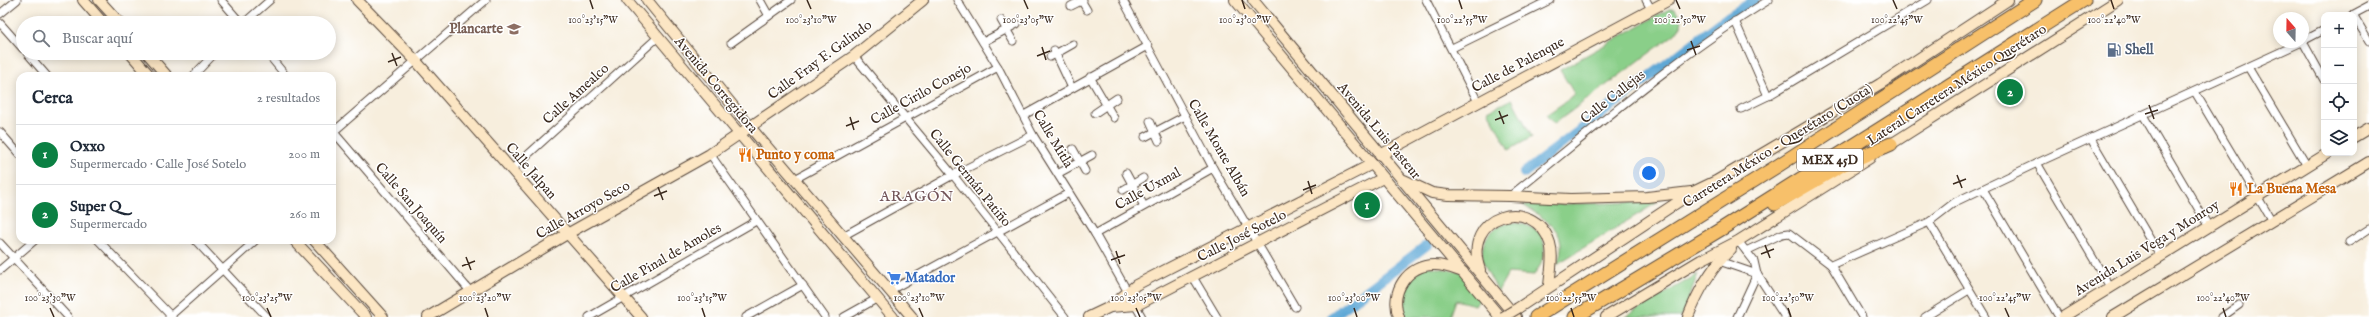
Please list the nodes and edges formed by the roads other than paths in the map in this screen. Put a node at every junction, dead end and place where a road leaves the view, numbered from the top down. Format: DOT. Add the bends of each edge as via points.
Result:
graph roads {
  1 [pos="17,0"];
  2 [pos="83,0"];
  3 [pos="100,0"];
  4 [pos="221,0"];
  5 [pos="270,0"];
  6 [pos="357,0"];
  7 [pos="486,0"];
  8 [pos="627,0"];
  9 [pos="648,0"];
  10 [pos="760,0"];
  11 [pos="791,0"];
  12 [pos="923,0"];
  13 [pos="957,0"];
  14 [pos="1082,0"];
  15 [pos="1123,0"];
  16 [pos="1235,0"];
  17 [pos="1253,0"];
  18 [pos="1426,0"];
  19 [pos="1550,0"];
  20 [pos="1646,0"];
  21 [pos="1669,0"];
  22 [pos="1769,0"];
  23 [pos="2008,0"];
  24 [pos="2035,0"];
  25 [pos="2084,0"];
  26 [pos="2118,0"];
  27 [pos="1924,1"];
  28 [pos="1071,6"];
  29 [pos="2369,6"];
  30 [pos="1651,9"];
  31 [pos="1087,10"];
  32 [pos="2357,13"];
  33 [pos="0,14"];
  34 [pos="97,16"];
  35 [pos="114,16"];
  36 [pos="235,16"];
  37 [pos="252,16"];
  38 [pos="769,16"];
  39 [pos="1001,20"];
  40 [pos="1735,21"];
  41 [pos="2357,22"];
  42 [pos="0,23"];
  43 [pos="1017,24"];
  44 [pos="1007,30"];
  45 [pos="2321,32"];
  46 [pos="658,37"];
  47 [pos="2309,38"];
  48 [pos="16,41"];
  49 [pos="1013,41"];
  50 [pos="2369,41"];
  51 [pos="983,42"];
  52 [pos="731,43"];
  53 [pos="1073,44"];
  54 [pos="1148,46"];
  55 [pos="1452,48"];
  56 [pos="2289,48"];
  57 [pos="2305,48"];
  58 [pos="854,56"];
  59 [pos="33,60"];
  60 [pos="136,60"];
  61 [pos="153,60"];
  62 [pos="208,60"];
  63 [pos="273,60"];
  64 [pos="416,61"];
  65 [pos="998,67"];
  66 [pos="2248,67"];
  67 [pos="44,72"];
  68 [pos="147,72"];
  69 [pos="164,72"];
  70 [pos="197,72"];
  71 [pos="283,72"];
  72 [pos="2321,75"];
  73 [pos="1090,77"];
  74 [pos="1072,88"];
  75 [pos="2195,92"];
  76 [pos="1768,96"];
  77 [pos="1117,98"];
  78 [pos="1478,102"];
  79 [pos="1106,106"];
  80 [pos="1741,109"];
  81 [pos="1095,113"];
  82 [pos="1024,115"];
  83 [pos="1185,116"];
  84 [pos="2143,116"];
  85 [pos="906,118"];
  86 [pos="1114,118"];
  87 [pos="1150,121"];
  88 [pos="751,128"];
  89 [pos="2369,128"];
  90 [pos="336,129"];
  91 [pos="0,132"];
  92 [pos="1155,132"];
  93 [pos="739,134"];
  94 [pos="2357,134"];
  95 [pos="1033,135"];
  96 [pos="336,137"];
  97 [pos="1145,137"];
  98 [pos="2091,138"];
  99 [pos="1159,141"];
  100 [pos="1891,144"];
  101 [pos="1073,149"];
  102 [pos="16,150"];
  103 [pos="710,154"];
  104 [pos="1092,155"];
  105 [pos="1380,155"];
  106 [pos="2323,156"];
  107 [pos="1080,161"];
  108 [pos="2369,162"];
  109 [pos="2037,163"];
  110 [pos="1372,164"];
  111 [pos="2307,166"];
  112 [pos="1213,168"];
  113 [pos="512,169"];
  114 [pos="1085,171"];
  115 [pos="1058,173"];
  116 [pos="1126,173"];
  117 [pos="953,175"];
  118 [pos="1143,178"];
  119 [pos="1383,178"];
  120 [pos="795,179"];
  121 [pos="1402,179"];
  122 [pos="1133,184"];
  123 [pos="1982,189"];
  124 [pos="1123,190"];
  125 [pos="1693,192"];
  126 [pos="1069,193"];
  127 [pos="1510,196"];
  128 [pos="2256,198"];
  129 [pos="1144,206"];
  130 [pos="756,221"];
  131 [pos="2272,221"];
  132 [pos="1929,222"];
  133 [pos="2209,227"];
  134 [pos="1250,228"];
  135 [pos="1723,228"];
  136 [pos="2369,229"];
  137 [pos="997,232"];
  138 [pos="567,234"];
  139 [pos="1095,234"];
  140 [pos="843,236"];
  141 [pos="1738,241"];
  142 [pos="2349,242"];
  143 [pos="0,243"];
  144 [pos="1258,243"];
  145 [pos="30,244"];
  146 [pos="102,244"];
  147 [pos="199,244"];
  148 [pos="252,244"];
  149 [pos="298,244"];
  150 [pos="318,244"];
  151 [pos="1746,251"];
  152 [pos="2160,256"];
  153 [pos="14,258"];
  154 [pos="1719,261"];
  155 [pos="1831,265"];
  156 [pos="0,270"];
  157 [pos="223,270"];
  158 [pos="1464,272"];
  159 [pos="1757,274"];
  160 [pos="1193,277"];
  161 [pos="1483,280"];
  162 [pos="803,285"];
  163 [pos="1549,286"];
  164 [pos="2110,287"];
  165 [pos="1128,290"];
  166 [pos="1969,290"];
  167 [pos="470,291"];
  168 [pos="889,291"];
  169 [pos="624,297"];
  170 [pos="878,298"];
  171 [pos="1137,305"];
  172 [pos="2239,305"];
  173 [pos="1110,307"];
  174 [pos="1295,307"];
  175 [pos="1517,312"];
  176 [pos="68,317"];
  177 [pos="171,317"];
  178 [pos="267,317"];
  179 [pos="366,317"];
  180 [pos="382,317"];
  181 [pos="428,317"];
  182 [pos="589,317"];
  183 [pos="641,317"];
  184 [pos="746,317"];
  185 [pos="825,317"];
  186 [pos="844,317"];
  187 [pos="893,317"];
  188 [pos="912,317"];
  189 [pos="1065,317"];
  190 [pos="1089,317"];
  191 [pos="1142,317"];
  192 [pos="1217,317"];
  193 [pos="1399,317"];
  194 [pos="1502,317"];
  195 [pos="1536,317"];
  196 [pos="1575,317"];
  197 [pos="1606,317"];
  198 [pos="1688,317"];
  199 [pos="1737,317"];
  200 [pos="1785,317"];
  201 [pos="1862,317"];
  202 [pos="1925,317"];
  203 [pos="1986,317"];
  204 [pos="2059,317"];
  205 [pos="2063,317"];
  206 [pos="2113,317"];
  207 [pos="2222,317"];
  1 -- 33 [label="street"];
  2 -- 34 [label="main road"];
  3 -- 35 [label="main road"];
  4 -- 36 [label="street"];
  5 -- 37 [label="street"];
  6 -- 64 [label="main road, Calle Jalpan"];
  7 -- 64 [label="street"];
  8 -- 46 [label="main road, Avenida Corregidora"];
  9 -- 88 [label="main road, Avenida Corregidora"];
  10 -- 38 [label="street"];
  11 -- 38 [label="street"];
  12 -- 58 [label="main road, Calle Fray F. Galindo"];
  13 -- 51 [label="street, Calle Mitla"];
  14 -- 28 [label="street"];
  14 -- 31 [label="street"];
  15 -- 54 [label="street, Calle Monte Albán"];
  16 -- 110 [label="main road, Avenida Luis Pasteur"];
  17 -- 105 [label="main road, Avenida Luis Pasteur"];
  18 -- 55 [label="street"];
  19 -- 55 [label="street"];
  20 -- 30 [label="street"];
  21 -- 30 [label="main road, Calle de Palenque"];
  22 -- 40 [label="street, Calle Callejas"];
  23 -- 125 [label="main road" via="1880,84"];
  24 -- 195 [label="highway, Carretera México - Querétaro (Cuota) / MEX 45D" via="1779,166"];
  25 -- 135 [label="highway, MEX 45D"];
  26 -- 100 [label="main road, Lateral Carretera México Querétaro"];
  27 -- 76 [label="street"];
  29 -- 32 [label="street"];
  30 -- 78 [label="main road, Calle de Palenque"];
  38 -- 52 [label="street"];
  39 -- 44 [label="street"];
  40 -- 76 [label="street"];
  40 -- 127 [label="street, Calle Callejas" via="1640,92"];
  41 -- 50 [label="street"];
  42 -- 48 [label="street"];
  43 -- 44 [label="street"];
  44 -- 49 [label="street"];
  44 -- 51 [label="street"];
  45 -- 47 [label="street"];
  46 -- 93 [label="main road, Avenida Corregidora"];
  46 -- 113 [label="street, Calle Amealco"];
  51 -- 65 [label="street, Calle Mitla"];
  53 -- 74 [label="street" via="1053,54"];
  54 -- 73 [label="street"];
  54 -- 83 [label="street, Calle Monte Albán"];
  55 -- 78 [label="street"];
  56 -- 66 [label="street"];
  57 -- 72 [label="street"];
  58 -- 85 [label="street, Calle Germán Patiño"];
  58 -- 88 [label="main road, Calle Fray F. Galindo"];
  59 -- 67 [label="street"];
  60 -- 68 [label="main road"];
  61 -- 69 [label="main road"];
  62 -- 70 [label="street"];
  63 -- 71 [label="street"];
  64 -- 90 [label="street"];
  64 -- 113 [label="main road, Calle Jalpan"];
  65 -- 82 [label="street, Calle Mitla"];
  65 -- 85 [label="street, Calle Cirilo Conejo"];
  66 -- 75 [label="street"];
  66 -- 111 [label="street"];
  73 -- 74 [label="street"];
  73 -- 79 [label="street"];
  74 -- 82 [label="street"];
  75 -- 84 [label="street"];
  75 -- 128 [label="street"];
  76 -- 80 [label="street"];
  77 -- 79 [label="street"];
  78 -- 105 [label="main road, Calle de Palenque"];
  79 -- 81 [label="street"];
  79 -- 86 [label="street"];
  82 -- 95 [label="street, Calle Mitla"];
  83 -- 92 [label="street"];
  83 -- 112 [label="street, Calle Monte Albán"];
  84 -- 98 [label="street"];
  84 -- 133 [label="street"];
  85 -- 117 [label="street, Calle Germán Patiño"];
  85 -- 120 [label="street, Calle Cirilo Conejo"];
  87 -- 92 [label="street"];
  88 -- 93 [label="main road, Calle Arroyo Seco"];
  88 -- 120 [label="main road, Avenida Corregidora"];
  89 -- 94 [label="main road"];
  91 -- 102 [label="street"];
  92 -- 97 [label="street"];
  92 -- 99 [label="street"];
  93 -- 103 [label="main road, Calle Arroyo Seco"];
  93 -- 170 [label="main road, Avenida Corregidora"];
  95 -- 115 [label="street, Calle Mitla"];
  95 -- 117 [label="street"];
  96 -- 167 [label="street, Calle San Joaquín"];
  98 -- 109 [label="street"];
  98 -- 152 [label="street"];
  100 -- 135 [label="highway" via="1844,164 1783,200"];
  100 -- 141 [label="main road, Lateral Carretera México Querétaro"];
  101 -- 107 [label="street"];
  103 -- 130 [label="street"];
  103 -- 138 [label="main road, Calle Arroyo Seco"];
  104 -- 107 [label="street"];
  105 -- 121 [label="main road, Avenida Luis Pasteur"];
  106 -- 111 [label="main road, Avenida Luis Vega y Monroy"];
  107 -- 114 [label="street"];
  107 -- 115 [label="street"];
  108 -- 131 [label="main road"];
  109 -- 123 [label="street"];
  109 -- 164 [label="street"];
  110 -- 119 [label="main road, Avenida Luis Pasteur"];
  110 -- 134 [label="main road, Calle José Sotelo"];
  111 -- 128 [label="main road, Avenida Luis Vega y Monroy"];
  112 -- 129 [label="street, Calle Uxmal"];
  112 -- 134 [label="street, Calle Monte Albán"];
  113 -- 138 [label="main road, Calle Jalpan"];
  115 -- 126 [label="street, Calle Mitla"];
  116 -- 122 [label="street"];
  117 -- 137 [label="street, Calle Germán Patiño"];
  117 -- 140 [label="street"];
  118 -- 122 [label="street"];
  119 -- 144 [label="main road, Calle José Sotelo"];
  119 -- 158 [label="main road, Avenida Luis Pasteur"];
  120 -- 140 [label="main road, Avenida Corregidora"];
  121 -- 127 [label="main road" via="1432,193"];
  121 -- 161 [label="main road, Avenida Luis Pasteur"];
  122 -- 124 [label="street"];
  122 -- 129 [label="street"];
  123 -- 132 [label="street" via="1955,202"];
  123 -- 204 [label="street"];
  125 -- 127 [label="main road" via="1647,197 1571,199"];
  125 -- 163 [label="main road"];
  126 -- 137 [label="street"];
  126 -- 139 [label="street, Calle Mitla"];
  128 -- 131 [label="street"];
  128 -- 133 [label="main road, Avenida Luis Vega y Monroy"];
  129 -- 139 [label="street, Calle Uxmal"];
  130 -- 162 [label="street"];
  130 -- 169 [label="street, Calle Pinal de Amoles"];
  131 -- 206 [label="main road"];
  132 -- 155 [label="street"];
  132 -- 166 [label="street"];
  133 -- 152 [label="main road, Avenida Luis Vega y Monroy"];
  134 -- 144 [label="street, Calle Monte Albán"];
  134 -- 165 [label="main road, Calle José Sotelo"];
  135 -- 196 [label="highway, MEX 45D"];
  136 -- 142 [label="street"];
  137 -- 168 [label="street"];
  137 -- 189 [label="street, Calle Germán Patiño"];
  138 -- 167 [label="main road, Calle Arroyo Seco"];
  138 -- 169 [label="main road, Calle Jalpan"];
  139 -- 165 [label="street, Calle Mitla"];
  140 -- 168 [label="main road, Avenida Corregidora"];
  141 -- 151 [label="street"];
  141 -- 154 [label="main road"];
  141 -- 197 [label="main road, Lateral Carretera México Querétaro"];
  143 -- 153 [label="street"];
  144 -- 160 [label="main road, Calle José Sotelo"];
  144 -- 174 [label="street, Calle Monte Albán"];
  145 -- 153 [label="street"];
  146 -- 177 [label="street"];
  147 -- 157 [label="street"];
  148 -- 157 [label="street"];
  149 -- 179 [label="main road"];
  150 -- 180 [label="main road"];
  151 -- 155 [label="street" via="1789,233"];
  151 -- 159 [label="street" via="1754,261"];
  152 -- 164 [label="main road, Avenida Luis Vega y Monroy"];
  153 -- 156 [label="street"];
  153 -- 176 [label="street"];
  154 -- 159 [label="street"];
  154 -- 198 [label="main road" via="1696,295"];
  155 -- 201 [label="street"];
  157 -- 177 [label="street"];
  157 -- 178 [label="street"];
  158 -- 193 [label="main road" via="1436,265 1414,271 1400,286 1396,298"];
  158 -- 194 [label="main road, Avenida Luis Pasteur"];
  159 -- 199 [label="street"];
  159 -- 200 [label="street"];
  160 -- 171 [label="main road, Calle José Sotelo"];
  160 -- 192 [label="street"];
  161 -- 163 [label="main road" via="1476,260 1477,240 1491,222 1501,217 1518,216 1534,220 1547,235 1552,255"];
  161 -- 175 [label="main road"];
  162 -- 184 [label="street"];
  162 -- 185 [label="street"];
  163 -- 175 [label="main road"];
  164 -- 205 [label="main road, Avenida Luis Vega y Monroy"];
  165 -- 171 [label="street, Calle Mitla"];
  165 -- 173 [label="main road, Calle José Sotelo"];
  166 -- 202 [label="street"];
  166 -- 203 [label="street"];
  167 -- 181 [label="main road, Calle Arroyo Seco"];
  168 -- 188 [label="main road, Avenida Corregidora"];
  169 -- 182 [label="street, Calle Pinal de Amoles"];
  169 -- 183 [label="main road, Calle Jalpan"];
  170 -- 186 [label="street"];
  170 -- 187 [label="main road, Avenida Corregidora"];
  171 -- 173 [label="main road, Calle José Sotelo"];
  171 -- 191 [label="street, Calle Mitla"];
  172 -- 207 [label="street"];
  173 -- 190 [label="main road, Calle José Sotelo"];
  175 -- 194 [label="main road, bridge"];
}
